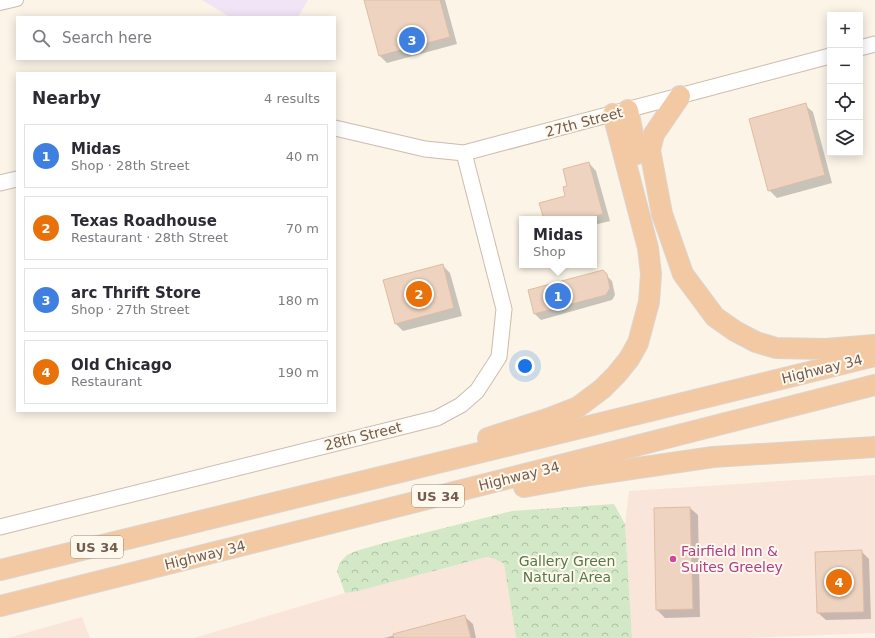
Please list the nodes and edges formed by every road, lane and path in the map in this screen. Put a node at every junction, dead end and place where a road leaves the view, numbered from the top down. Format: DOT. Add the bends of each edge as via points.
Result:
graph roads {
  1 [pos="17,0"];
  2 [pos="0,4"];
  3 [pos="875,44"];
  4 [pos="863,47"];
  5 [pos="827,57"];
  6 [pos="680,96"];
  7 [pos="620,112"];
  8 [pos="336,128"];
  9 [pos="464,153"];
  10 [pos="16,179"];
  11 [pos="0,183"];
  12 [pos="662,214"];
  13 [pos="875,345"];
  14 [pos="875,356"];
  15 [pos="875,385"];
  16 [pos="875,447"];
  17 [pos="431,465"];
  18 [pos="415,502"];
  19 [pos="0,527"];
  20 [pos="0,570"];
  21 [pos="0,606"];
  1 -- 2 [label="street"];
  3 -- 4 [label="street"];
  5 -- 6 [label="street, 27th Street"];
  6 -- 7 [label="street, 27th Street"];
  6 -- 12 [label="highway" via="661,121 651,142 650,150"];
  7 -- 9 [label="street, 27th Street"];
  7 -- 12 [label="highway" via="650,193"];
  7 -- 17 [label="highway" via="651,274 649,302 638,343 616,375 578,407 504,434 458,447"];
  8 -- 9 [label="street, 27th Street" via="424,148"];
  9 -- 19 [label="street, 28th Street" via="504,309 499,357 477,391 461,406 437,418"];
  10 -- 11 [label="street"];
  12 -- 13 [label="highway" via="683,274 716,317 735,331 756,342 776,348 825,350"];
  14 -- 17 [label="highway, Highway 34 / US 34"];
  15 -- 18 [label="highway, Highway 34 / US 34"];
  16 -- 18 [label="highway" via="713,458 590,475 470,496"];
  17 -- 20 [label="highway, Highway 34 / US 34"];
  18 -- 21 [label="highway, Highway 34 / US 34"];
}
